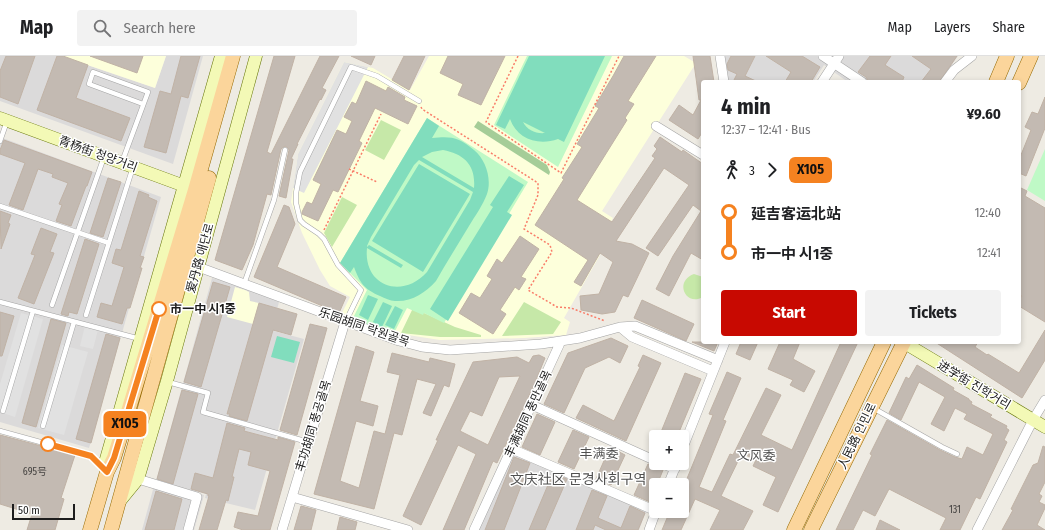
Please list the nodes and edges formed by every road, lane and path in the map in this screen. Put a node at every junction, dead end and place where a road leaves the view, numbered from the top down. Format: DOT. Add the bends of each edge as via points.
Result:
graph roads {
  1 [pos="221,56"];
  2 [pos="233,56"];
  3 [pos="242,56"];
  4 [pos="256,56"];
  5 [pos="518,56"];
  6 [pos="618,56"];
  7 [pos="720,56"];
  8 [pos="823,56"];
  9 [pos="972,56"];
  10 [pos="1007,56"];
  11 [pos="836,59"];
  12 [pos="1031,59"];
  13 [pos="724,80"];
  14 [pos="823,80"];
  15 [pos="860,80"];
  16 [pos="946,80"];
  17 [pos="997,80"];
  18 [pos="1020,80"];
  19 [pos="419,101"];
  20 [pos="143,104"];
  21 [pos="381,114"];
  22 [pos="4,119"];
  23 [pos="656,126"];
  24 [pos="0,141"];
  25 [pos="285,150"];
  26 [pos="701,154"];
  27 [pos="104,157"];
  28 [pos="122,163"];
  29 [pos="133,167"];
  30 [pos="349,168"];
  31 [pos="353,170"];
  32 [pos="377,182"];
  33 [pos="190,188"];
  34 [pos="0,206"];
  35 [pos="78,232"];
  36 [pos="321,236"];
  37 [pos="109,243"];
  38 [pos="192,264"];
  39 [pos="244,284"];
  40 [pos="0,302"];
  41 [pos="52,305"];
  42 [pos="33,311"];
  43 [pos="86,315"];
  44 [pos="74,322"];
  45 [pos="345,322"];
  46 [pos="620,327"];
  47 [pos="140,339"];
  48 [pos="561,341"];
  49 [pos="724,344"];
  50 [pos="883,344"];
  51 [pos="902,344"];
  52 [pos="906,344"];
  53 [pos="718,360"];
  54 [pos="713,371"];
  55 [pos="167,381"];
  56 [pos="1045,400"];
  57 [pos="532,405"];
  58 [pos="872,407"];
  59 [pos="3,411"];
  60 [pos="1033,420"];
  61 [pos="44,426"];
  62 [pos="1045,427"];
  63 [pos="0,431"];
  64 [pos="689,432"];
  65 [pos="308,442"];
  66 [pos="512,449"];
  67 [pos="957,454"];
  68 [pos="649,458"];
  69 [pos="107,472"];
  70 [pos="138,479"];
  71 [pos="292,497"];
  72 [pos="120,501"];
  73 [pos="649,508"];
  74 [pos="653,518"];
  75 [pos="90,530"];
  76 [pos="111,530"];
  77 [pos="188,530"];
  78 [pos="282,530"];
  79 [pos="408,530"];
  80 [pos="474,530"];
  81 [pos="648,530"];
  82 [pos="794,530"];
  83 [pos="811,530"];
  84 [pos="977,530"];
  1 -- 33 [label="street, 爱丹路 애단로"];
  2 -- 33 [label="main road, 爱丹路 애단로"];
  3 -- 38 [label="main road, 爱丹路 애단로"];
  4 -- 38 [label="street, 爱丹路 애단로" via="239,121"];
  5 -- 6 [label="path" via="486,122 561,172"];
  7 -- 13 [label="street"];
  8 -- 11 [label="street"];
  9 -- 16 [label="street" via="954,70"];
  10 -- 17 [label="main road"];
  11 -- 14 [label="street"];
  11 -- 15 [label="street"];
  12 -- 18 [label="main road"];
  19 -- 36 [label="lane" via="377,76 352,67 304,163 297,186 296,203 300,220"];
  19 -- 46 [label="path" via="422,109 538,183 538,195 524,229 550,245 552,252 528,290 557,307 571,308"];
  20 -- 20 [label="lane" via="148,92 93,72 89,84"];
  20 -- 28 [label="lane"];
  21 -- 31 [label="path"];
  22 -- 24 [label="lane"];
  22 -- 27 [label="street, 青杨街 청양거리"];
  23 -- 26 [label="street"];
  25 -- 39 [label="lane" via="274,200"];
  27 -- 28 [label="street, 青杨街 청양거리"];
  27 -- 35 [label="lane"];
  28 -- 29 [label="street, 青杨街 청양거리"];
  29 -- 33 [label="street, 青杨街 청양거리"];
  29 -- 37 [label="lane"];
  30 -- 31 [label="path"];
  31 -- 32 [label="path"];
  31 -- 36 [label="path"];
  33 -- 47 [label="street, 爱丹路 애단로"];
  33 -- 69 [label="main road, 爱丹路 애단로" via="114,458"];
  34 -- 35 [label="lane"];
  35 -- 37 [label="lane"];
  35 -- 41 [label="lane"];
  36 -- 45 [label="lane" via="338,265 361,290"];
  37 -- 43 [label="lane"];
  38 -- 39 [label="street, 乐园胡同 락원골목"];
  38 -- 55 [label="street, 爱丹路 애단로"];
  38 -- 72 [label="main road, 爱丹路 애단로" via="127,470"];
  39 -- 45 [label="street, 乐园胡同 락원골목"];
  40 -- 42 [label="lane"];
  42 -- 44 [label="lane"];
  42 -- 59 [label="lane"];
  44 -- 47 [label="lane"];
  44 -- 61 [label="lane"];
  45 -- 48 [label="street, 乐园胡同 락원골목" via="422,347 450,350"];
  45 -- 65 [label="street, 丰功胡同 풍공골목"];
  46 -- 48 [label="street, 乐园胡同 락원골목"];
  46 -- 53 [label="street, 乐园胡同 락원골목" via="635,326"];
  46 -- 54 [label="street" via="632,337"];
  47 -- 69 [label="street, 爱丹路 애단로" via="106,459"];
  48 -- 57 [label="street, 丰满胡同 풍만골목"];
  49 -- 53 [label="street"];
  50 -- 82 [label="main road, 人民路 인민로"];
  51 -- 58 [label="main road, 人民路 인민로"];
  52 -- 60 [label="street, 进学街 진학거리"];
  53 -- 54 [label="street"];
  54 -- 64 [label="street"];
  55 -- 65 [label="lane" via="208,393 203,412"];
  55 -- 70 [label="street, 爱丹路 애단로"];
  56 -- 60 [label="street"];
  57 -- 66 [label="street, 丰满胡同 풍만골목"];
  57 -- 68 [label="street"];
  58 -- 67 [label="lane"];
  58 -- 83 [label="main road, 人民路 인민로"];
  60 -- 62 [label="street, 进学街 진학거리"];
  60 -- 84 [label="street"];
  63 -- 69 [label="lane" via="91,456"];
  65 -- 71 [label="street, 丰功胡同 풍공골목"];
  66 -- 73 [label="street"];
  66 -- 80 [label="street, 丰满胡同 풍만골목"];
  69 -- 75 [label="main road, 爱丹路 애단로"];
  70 -- 72 [label="street, 爱丹路 애단로"];
  70 -- 77 [label="street" via="197,497"];
  71 -- 78 [label="street, 丰功胡同 풍공골목"];
  71 -- 79 [label="street"];
  72 -- 76 [label="main road, 爱丹路 애단로"];
  74 -- 81 [label="street"];
}
